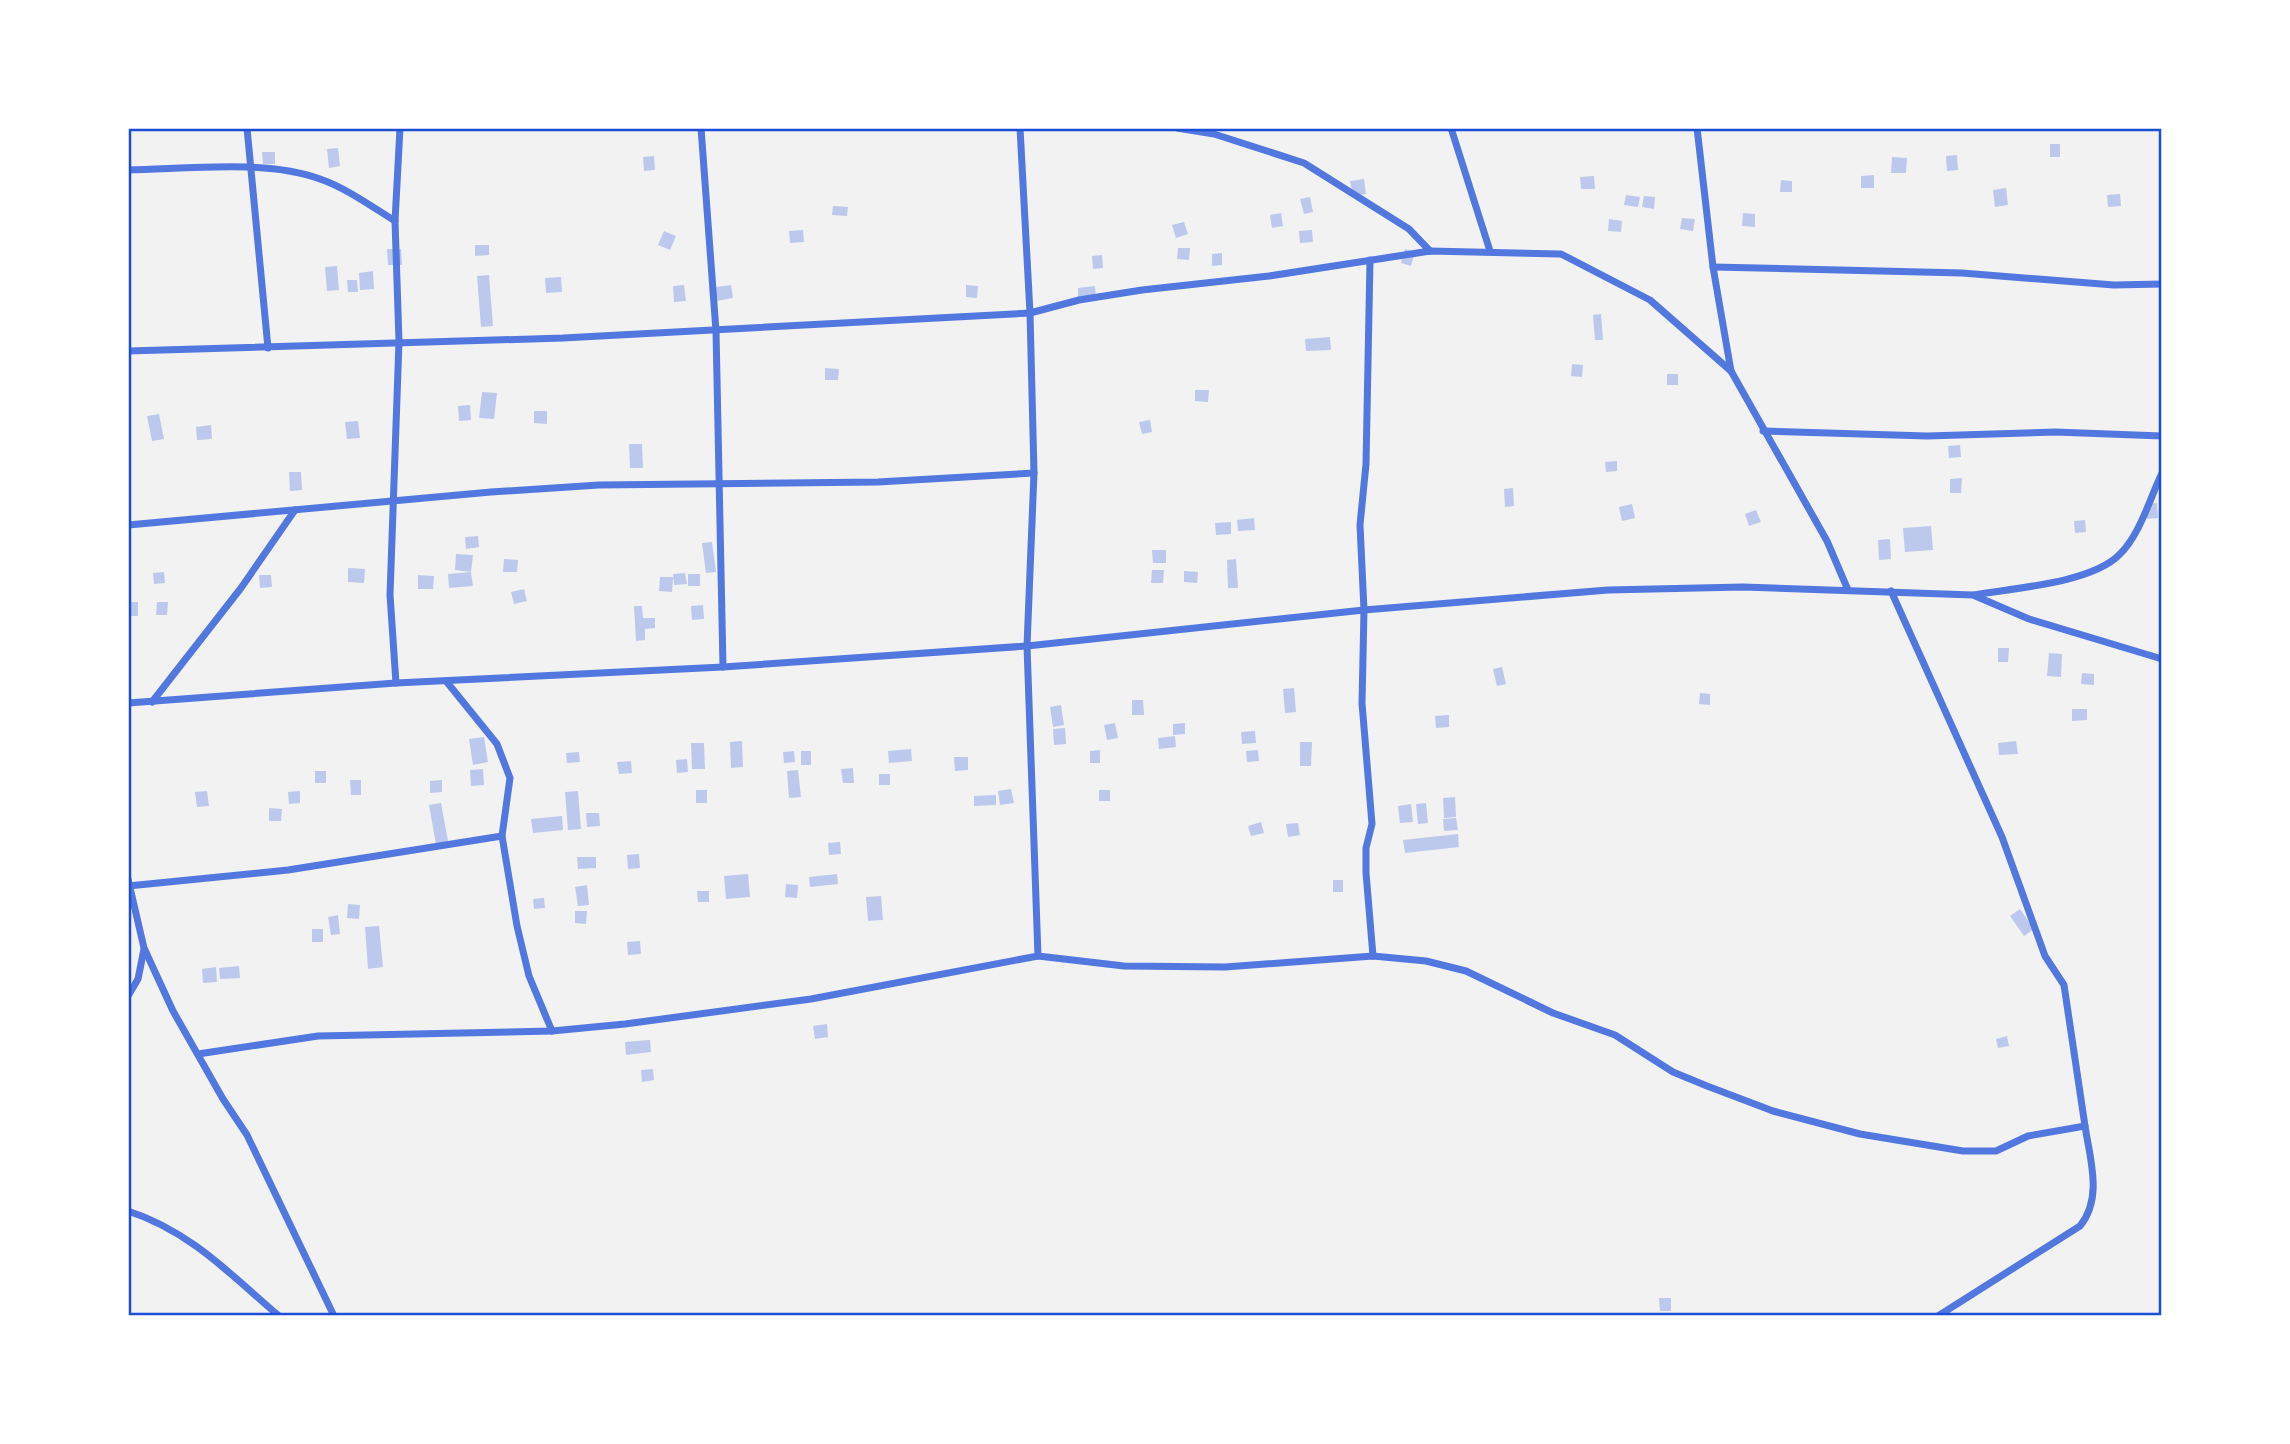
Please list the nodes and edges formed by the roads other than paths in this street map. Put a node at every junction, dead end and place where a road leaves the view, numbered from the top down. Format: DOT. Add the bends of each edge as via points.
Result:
graph roads {
  1 [pos="247,128"];
  2 [pos="400,128"];
  3 [pos="701,128"];
  4 [pos="1020,128"];
  5 [pos="1177,128"];
  6 [pos="1451,128"];
  7 [pos="1697,128"];
  8 [pos="251,169"];
  9 [pos="128,170"];
  10 [pos="395,221"];
  11 [pos="1430,251"];
  12 [pos="1490,251"];
  13 [pos="1370,260"];
  14 [pos="1713,267"];
  15 [pos="2162,284"];
  16 [pos="1030,313"];
  17 [pos="716,331"];
  18 [pos="399,341"];
  19 [pos="268,348"];
  20 [pos="128,351"];
  21 [pos="1731,371"];
  22 [pos="1763,431"];
  23 [pos="2162,436"];
  24 [pos="1034,473"];
  25 [pos="2162,473"];
  26 [pos="721,486"];
  27 [pos="396,501"];
  28 [pos="295,510"];
  29 [pos="128,524"];
  30 [pos="1848,590"];
  31 [pos="1891,591"];
  32 [pos="1973,596"];
  33 [pos="1364,610"];
  34 [pos="1027,646"];
  35 [pos="2162,659"];
  36 [pos="723,667"];
  37 [pos="446,681"];
  38 [pos="396,683"];
  39 [pos="152,702"];
  40 [pos="128,704"];
  41 [pos="502,836"];
  42 [pos="128,884"];
  43 [pos="144,948"];
  44 [pos="1038,956"];
  45 [pos="1373,956"];
  46 [pos="128,996"];
  47 [pos="552,1031"];
  48 [pos="198,1054"];
  49 [pos="2085,1126"];
  50 [pos="128,1211"];
  51 [pos="279,1316"];
  52 [pos="334,1316"];
  53 [pos="1937,1316"];
  1 -- 8 [label="street"];
  2 -- 10 [label="street"];
  3 -- 17 [label="street"];
  4 -- 16 [label="street"];
  5 -- 11 [label="street" via="1214,134 1304,163 1409,229"];
  6 -- 12 [label="street"];
  7 -- 14 [label="street"];
  8 -- 9 [label="street"];
  8 -- 10 [label="street" via="320,179"];
  8 -- 19 [label="street"];
  10 -- 18 [label="street"];
  11 -- 12 [label="street"];
  11 -- 13 [label="street"];
  12 -- 21 [label="street" via="1561,254 1586,265 1650,300"];
  13 -- 16 [label="street" via="1142,290"];
  13 -- 33 [label="street" via="1366,464 1360,525"];
  14 -- 15 [label="street"];
  14 -- 21 [label="street"];
  16 -- 17 [label="street"];
  16 -- 24 [label="street"];
  17 -- 18 [label="street"];
  17 -- 26 [label="street"];
  18 -- 19 [label="street"];
  18 -- 27 [label="street"];
  19 -- 20 [label="street"];
  21 -- 22 [label="street"];
  22 -- 23 [label="street"];
  22 -- 30 [label="street" via="1827,541"];
  24 -- 26 [label="street"];
  24 -- 34 [label="street"];
  25 -- 32 [label="street" via="2120,554 2101,568"];
  26 -- 27 [label="street" via="599,485"];
  26 -- 36 [label="street"];
  27 -- 28 [label="street"];
  27 -- 38 [label="street" via="390,595"];
  28 -- 29 [label="street"];
  28 -- 39 [label="street"];
  30 -- 31 [label="street"];
  30 -- 33 [label="street" via="1608,590"];
  31 -- 32 [label="street"];
  31 -- 49 [label="street" via="2002,837 2045,956 2064,985"];
  32 -- 35 [label="street" via="2029,620"];
  33 -- 34 [label="street"];
  33 -- 45 [label="street" via="1362,703 1372,824 1366,848"];
  34 -- 36 [label="street"];
  34 -- 44 [label="street"];
  36 -- 37 [label="street"];
  37 -- 38 [label="street"];
  37 -- 41 [label="street" via="497,744 510,778"];
  38 -- 39 [label="street"];
  39 -- 40 [label="street"];
  41 -- 42 [label="street" via="288,870"];
  41 -- 47 [label="street" via="529,976"];
  42 -- 43 [label="street"];
  43 -- 46 [label="street" via="138,979"];
  43 -- 48 [label="street"];
  44 -- 45 [label="street" via="1124,967 1225,967"];
  44 -- 47 [label="street" via="811,999"];
  45 -- 49 [label="street" via="1426,961 1466,971 1553,1013 1615,1035 1673,1072 1773,1111 1860,1134 1963,1151 1996,1151 2028,1136"];
  47 -- 48 [label="street" via="318,1035"];
  48 -- 52 [label="street" via="247,1135"];
  49 -- 53 [label="street" via="2095,1193 2085,1221"];
  50 -- 51 [label="street" via="148,1217 205,1250"];
}
